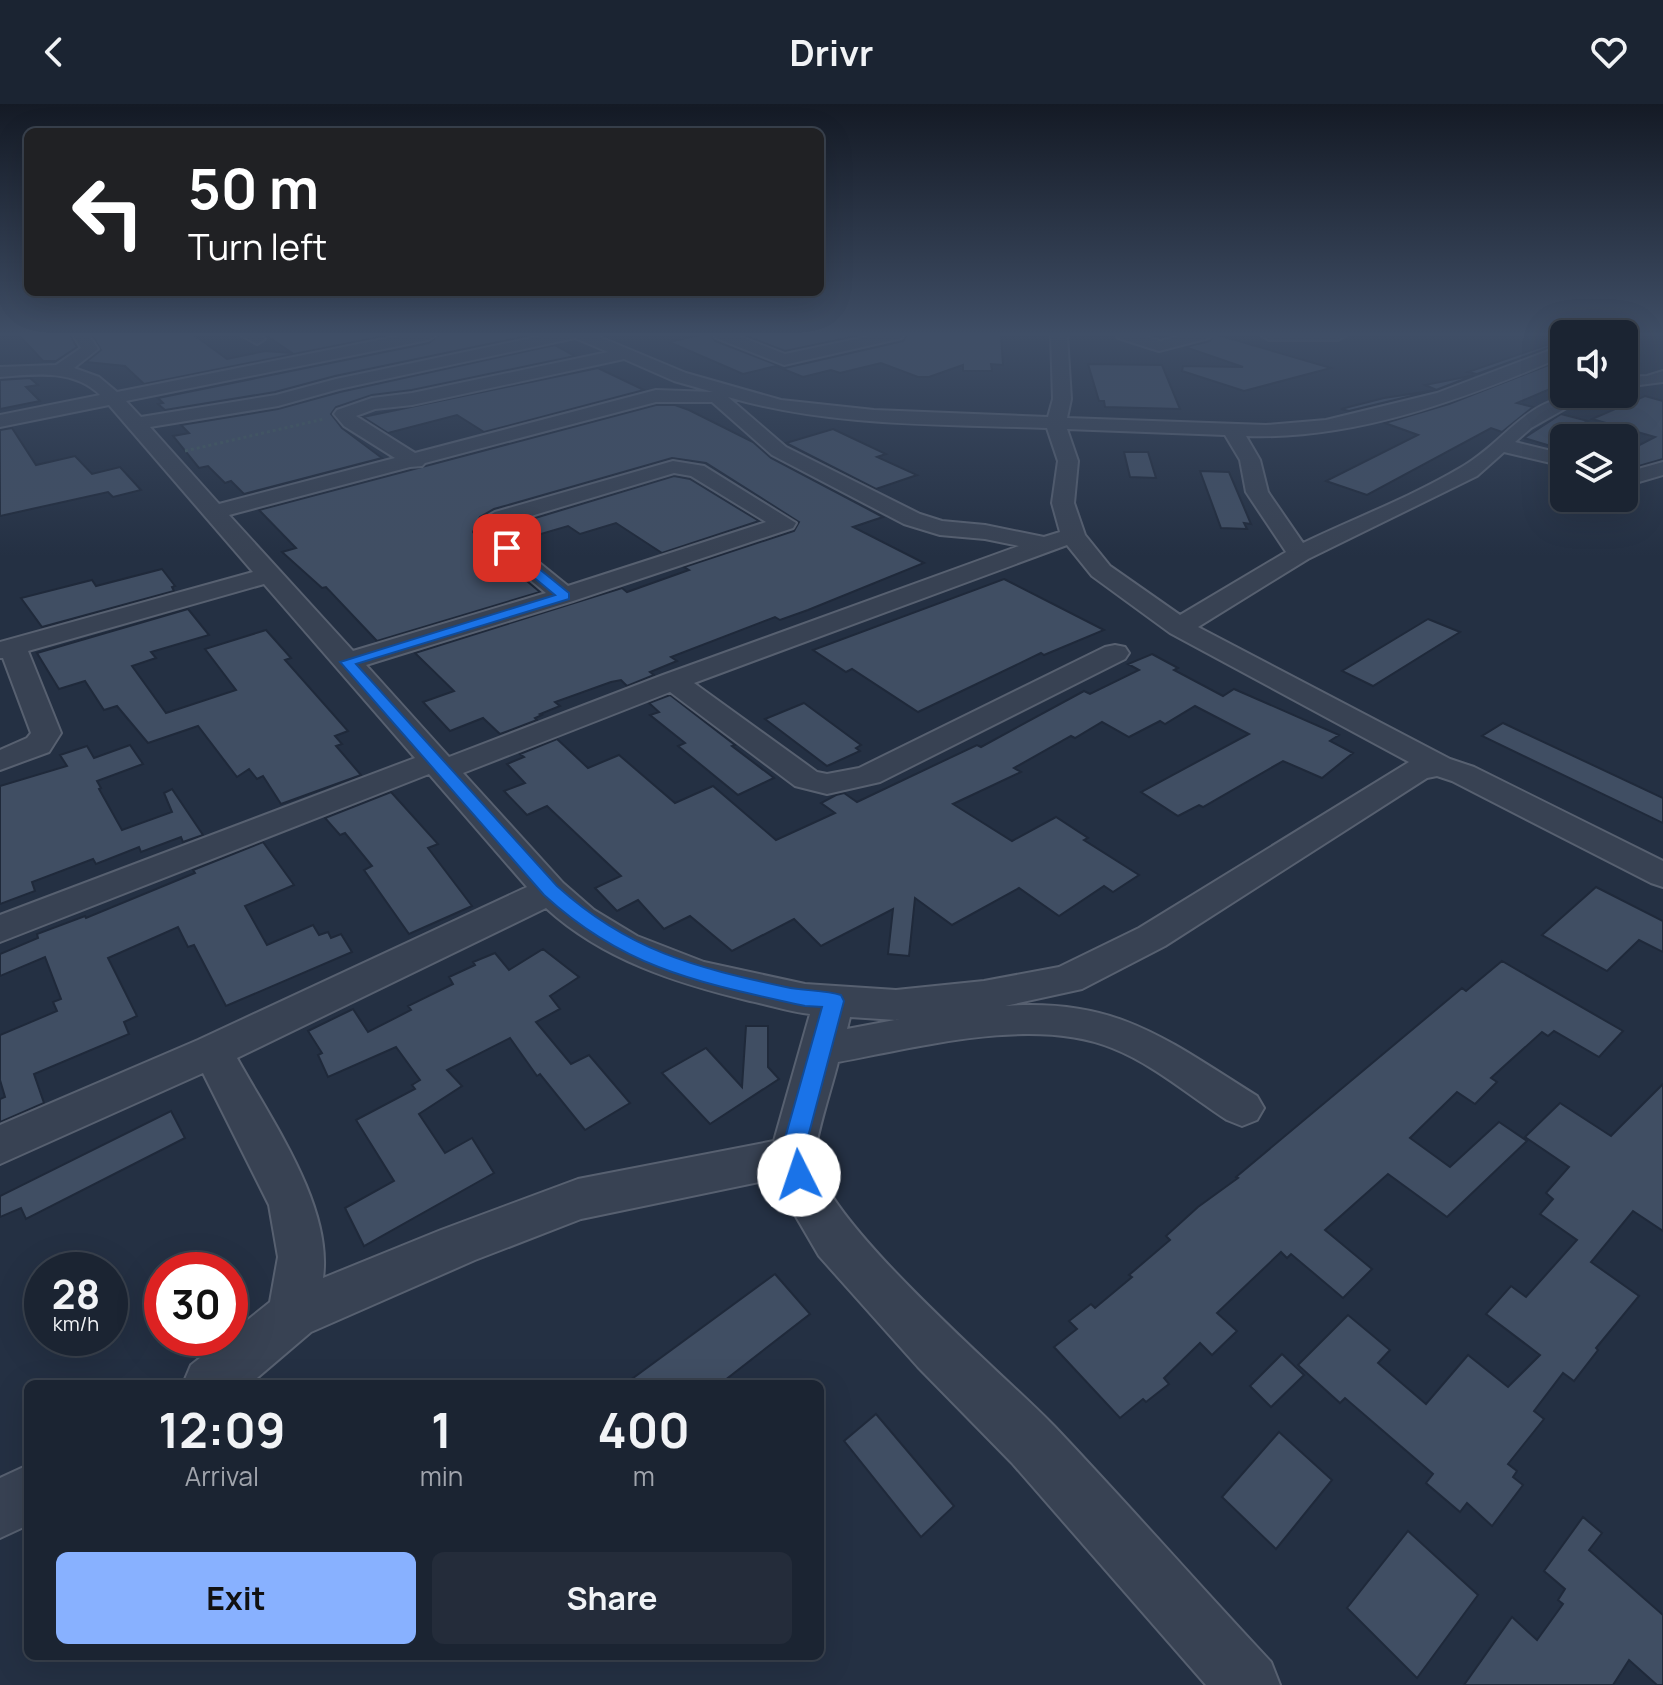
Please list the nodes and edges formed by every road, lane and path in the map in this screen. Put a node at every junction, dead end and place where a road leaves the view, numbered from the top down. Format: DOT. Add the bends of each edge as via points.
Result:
graph roads {
  1 [pos="66,409"];
  2 [pos="122,409"];
  3 [pos="226,409"];
  4 [pos="359,409"];
  5 [pos="590,409"];
  6 [pos="612,409"];
  7 [pos="731,409"];
  8 [pos="806,409"];
  9 [pos="1060,409"];
  10 [pos="1402,409"];
  11 [pos="1553,409"];
  12 [pos="598,413"];
  13 [pos="344,414"];
  14 [pos="0,421"];
  15 [pos="136,424"];
  16 [pos="1056,425"];
  17 [pos="1232,430"];
  18 [pos="1500,445"];
  19 [pos="163,456"];
  20 [pos="1550,457"];
  21 [pos="415,462"];
  22 [pos="1663,468"];
  23 [pos="1638,476"];
  24 [pos="214,512"];
  25 [pos="985,532"];
  26 [pos="1073,535"];
  27 [pos="1046,545"];
  28 [pos="1299,554"];
  29 [pos="270,575"];
  30 [pos="950,581"];
  31 [pos="564,596"];
  32 [pos="1179,627"];
  33 [pos="6,648"];
  34 [pos="1115,653"];
  35 [pos="347,662"];
  36 [pos="673,681"];
  37 [pos="0,761"];
  38 [pos="439,766"];
  39 [pos="1439,766"];
  40 [pos="1663,875"];
  41 [pos="550,891"];
  42 [pos="0,929"];
  43 [pos="827,1025"];
  44 [pos="213,1051"];
  45 [pos="1242,1108"];
  46 [pos="0,1145"];
  47 [pos="792,1156"];
  48 [pos="293,1315"];
  49 [pos="215,1380"];
  50 [pos="24,1496"];
  51 [pos="0,1509"];
  52 [pos="1248,1685"];
  1 -- 14 [label="street"];
  2 -- 15 [label="street"];
  3 -- 15 [label="street"];
  4 -- 13 [label="street"];
  5 -- 12 [label="street"];
  6 -- 12 [label="street"];
  7 -- 25 [label="street" via="779,451 874,500 927,525"];
  8 -- 16 [label="street"];
  9 -- 16 [label="street"];
  10 -- 17 [label="street" via="1306,428"];
  11 -- 18 [label="street"];
  12 -- 21 [label="street"];
  13 -- 19 [label="path"];
  13 -- 21 [label="street"];
  15 -- 19 [label="street"];
  16 -- 17 [label="street"];
  16 -- 26 [label="street" via="1068,461 1063,503"];
  17 -- 28 [label="street" via="1250,460 1257,492"];
  18 -- 20 [label="street"];
  18 -- 28 [label="street" via="1459,478"];
  19 -- 24 [label="street"];
  21 -- 24 [label="street"];
  22 -- 23 [label="street"];
  24 -- 29 [label="street"];
  25 -- 27 [label="street"];
  25 -- 30 [label="street"];
  26 -- 27 [label="street"];
  26 -- 32 [label="street" via="1101,571"];
  27 -- 30 [label="street"];
  28 -- 32 [label="street"];
  29 -- 33 [label="street"];
  29 -- 35 [label="street"];
  30 -- 36 [label="street"];
  31 -- 31 [label="street" via="488,533 489,525 673,467 697,470 785,523"];
  31 -- 35 [label="street"];
  32 -- 39 [label="street"];
  33 -- 37 [label="street" via="46,733 38,745"];
  34 -- 36 [label="street" via="869,775 827,784 806,779"];
  35 -- 38 [label="street"];
  36 -- 38 [label="street"];
  38 -- 41 [label="street"];
  38 -- 42 [label="street"];
  39 -- 40 [label="street"];
  39 -- 43 [label="street" via="1417,770 1152,937 1068,979 984,996 896,1005"];
  41 -- 43 [label="street" via="581,919 624,945 696,974 805,999"];
  41 -- 44 [label="street"];
  43 -- 45 [label="street" via="1016,1020 1085,1024 1128,1037"];
  43 -- 47 [label="street"];
  44 -- 46 [label="street"];
  44 -- 48 [label="street" via="292,1204 302,1257"];
  47 -- 48 [label="street" via="578,1199"];
  47 -- 52 [label="street" via="807,1194 836,1241 1032,1443"];
  48 -- 49 [label="street"];
  50 -- 51 [label="street"];
}
